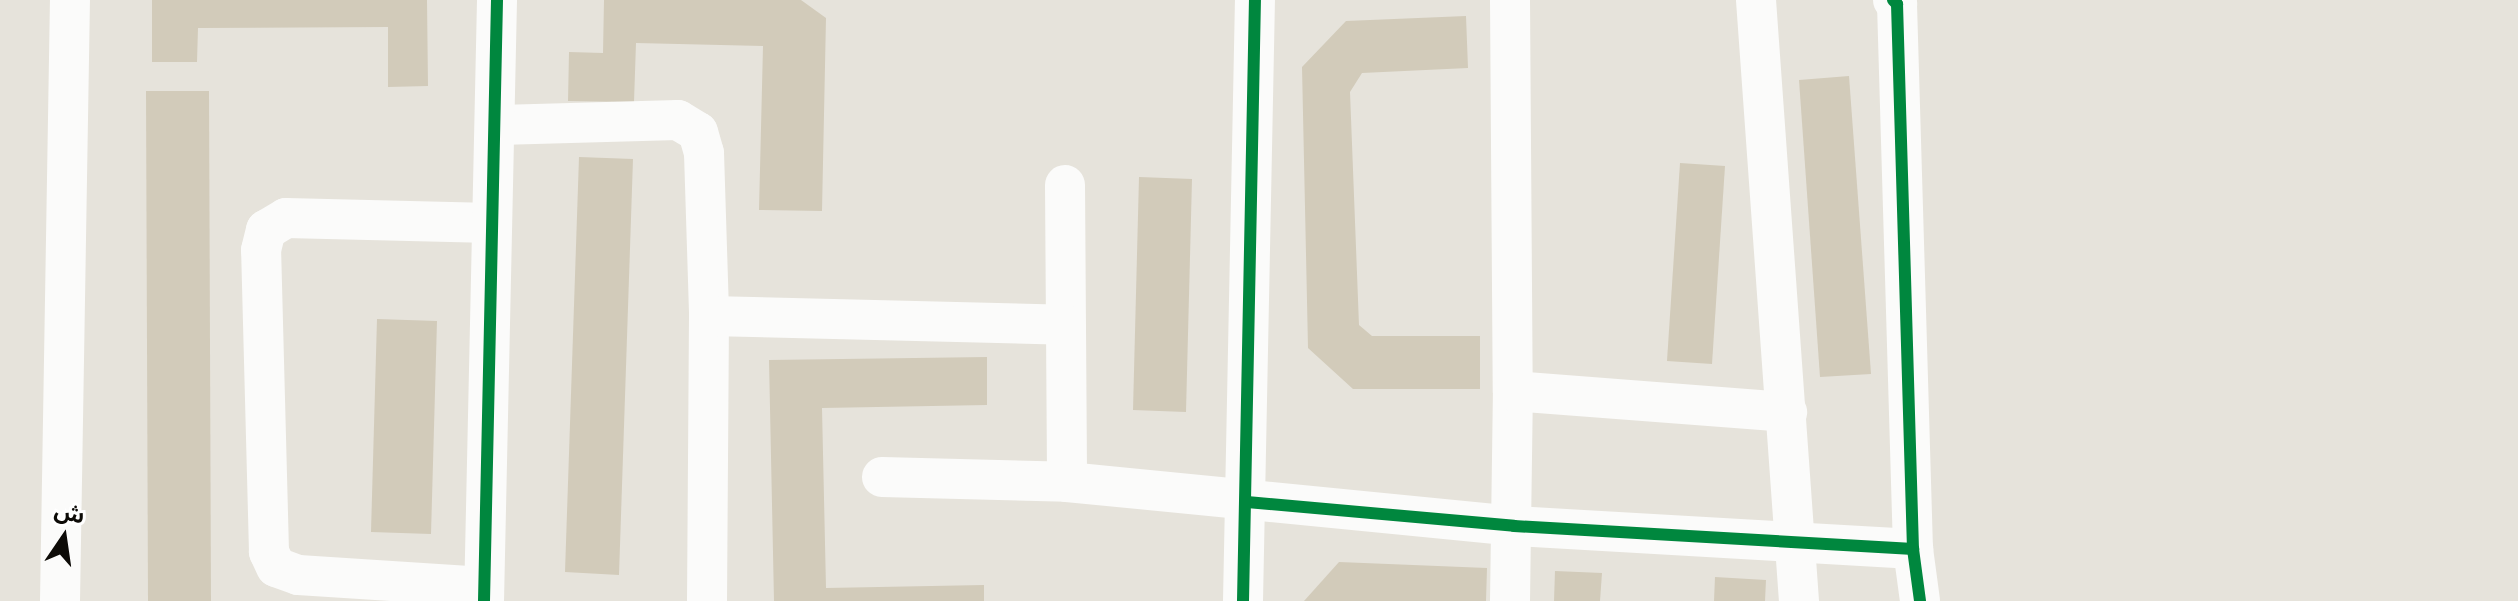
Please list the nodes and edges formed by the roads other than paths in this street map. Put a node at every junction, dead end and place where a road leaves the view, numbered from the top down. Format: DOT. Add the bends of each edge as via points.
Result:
graph roads {
  1 [pos="70,0"];
  2 [pos="497,0"];
  3 [pos="1255,0"];
  4 [pos="1510,0"];
  5 [pos="1756,0"];
  6 [pos="1893,0"];
  7 [pos="495,125"];
  8 [pos="1065,185"];
  9 [pos="492,223"];
  10 [pos="709,316"];
  11 [pos="1065,325"];
  12 [pos="1513,391"];
  13 [pos="1787,412"];
  14 [pos="882,477"];
  15 [pos="1067,482"];
  16 [pos="1247,502"];
  17 [pos="1514,526"];
  18 [pos="1797,544"];
  19 [pos="1913,549"];
  20 [pos="484,594"];
  21 [pos="60,601"];
  22 [pos="707,601"];
  23 [pos="1243,601"];
  24 [pos="1510,601"];
  25 [pos="1799,601"];
  26 [pos="1920,601"];
  1 -- 21 [label="street"];
  2 -- 7 [label="street"];
  3 -- 16 [label="street"];
  4 -- 12 [label="street"];
  5 -- 13 [label="street"];
  6 -- 19 [label="street"];
  7 -- 9 [label="street"];
  7 -- 10 [label="street" via="678,120 698,132 704,153"];
  8 -- 11 [label="street"];
  9 -- 20 [label="street"];
  9 -- 20 [label="street" via="286,218 266,230 261,250 269,552 276,567 298,575"];
  10 -- 11 [label="street"];
  10 -- 22 [label="street"];
  11 -- 15 [label="street"];
  12 -- 13 [label="street"];
  12 -- 17 [label="street"];
  13 -- 18 [label="street"];
  14 -- 15 [label="street"];
  15 -- 16 [label="street"];
  16 -- 17 [label="street"];
  16 -- 23 [label="street"];
  17 -- 18 [label="street"];
  17 -- 24 [label="street"];
  18 -- 19 [label="street"];
  18 -- 25 [label="street"];
  19 -- 26 [label="street"];
}
